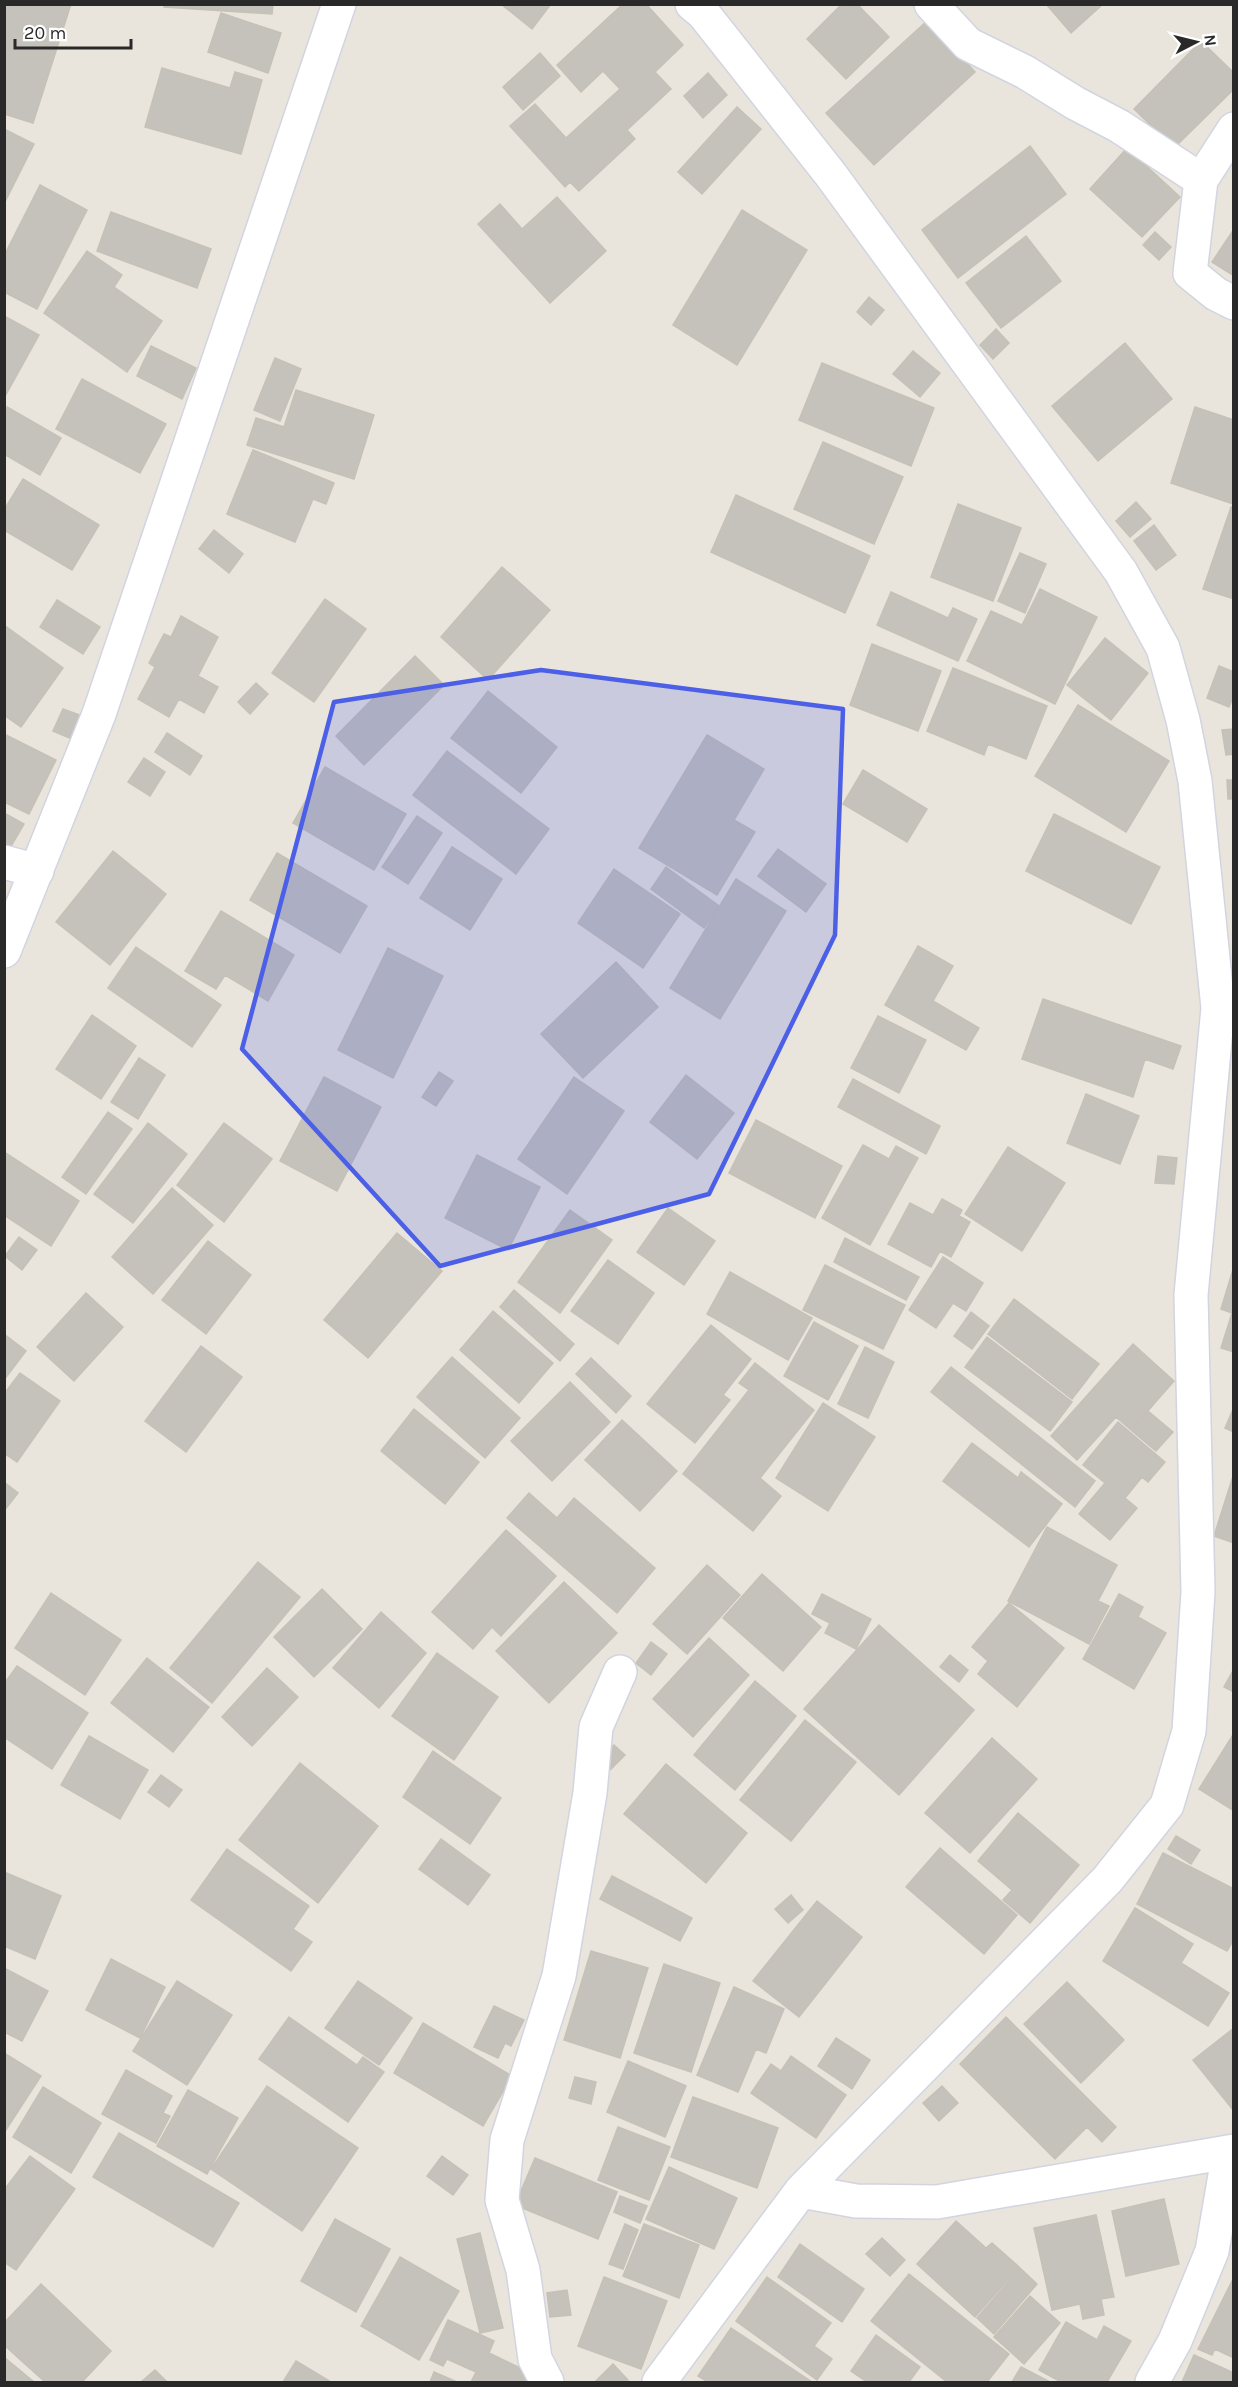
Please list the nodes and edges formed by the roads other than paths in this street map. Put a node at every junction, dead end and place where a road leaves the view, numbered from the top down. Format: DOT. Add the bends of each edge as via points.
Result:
graph roads {
  1 [pos="339,4"];
  2 [pos="692,4"];
  3 [pos="931,4"];
  4 [pos="1233,129"];
  5 [pos="1201,180"];
  6 [pos="1233,303"];
  7 [pos="4,862"];
  8 [pos="37,871"];
  9 [pos="4,951"];
  10 [pos="1226,1013"];
  11 [pos="620,1672"];
  12 [pos="1231,2151"];
  13 [pos="801,2191"];
  14 [pos="547,2382"];
  15 [pos="659,2382"];
  16 [pos="1152,2382"];
  1 -- 8 [label="street" via="99,714"];
  2 -- 10 [label="street" via="845,194 1121,572 1163,648 1195,782"];
  3 -- 5 [label="street" via="968,44 1119,126"];
  4 -- 5 [label="street"];
  5 -- 6 [label="street" via="1190,273"];
  7 -- 8 [label="street"];
  8 -- 9 [label="street"];
  10 -- 13 [label="street" via="1191,1294 1198,1592 1189,1731 1167,1805 1107,1880"];
  11 -- 14 [label="street" via="596,1727 590,1793 559,1976 507,2140 502,2200 523,2270 535,2359"];
  12 -- 13 [label="street" via="937,2202 856,2201"];
  12 -- 16 [label="street" via="1212,2251 1175,2341"];
  13 -- 15 [label="street"];
}
